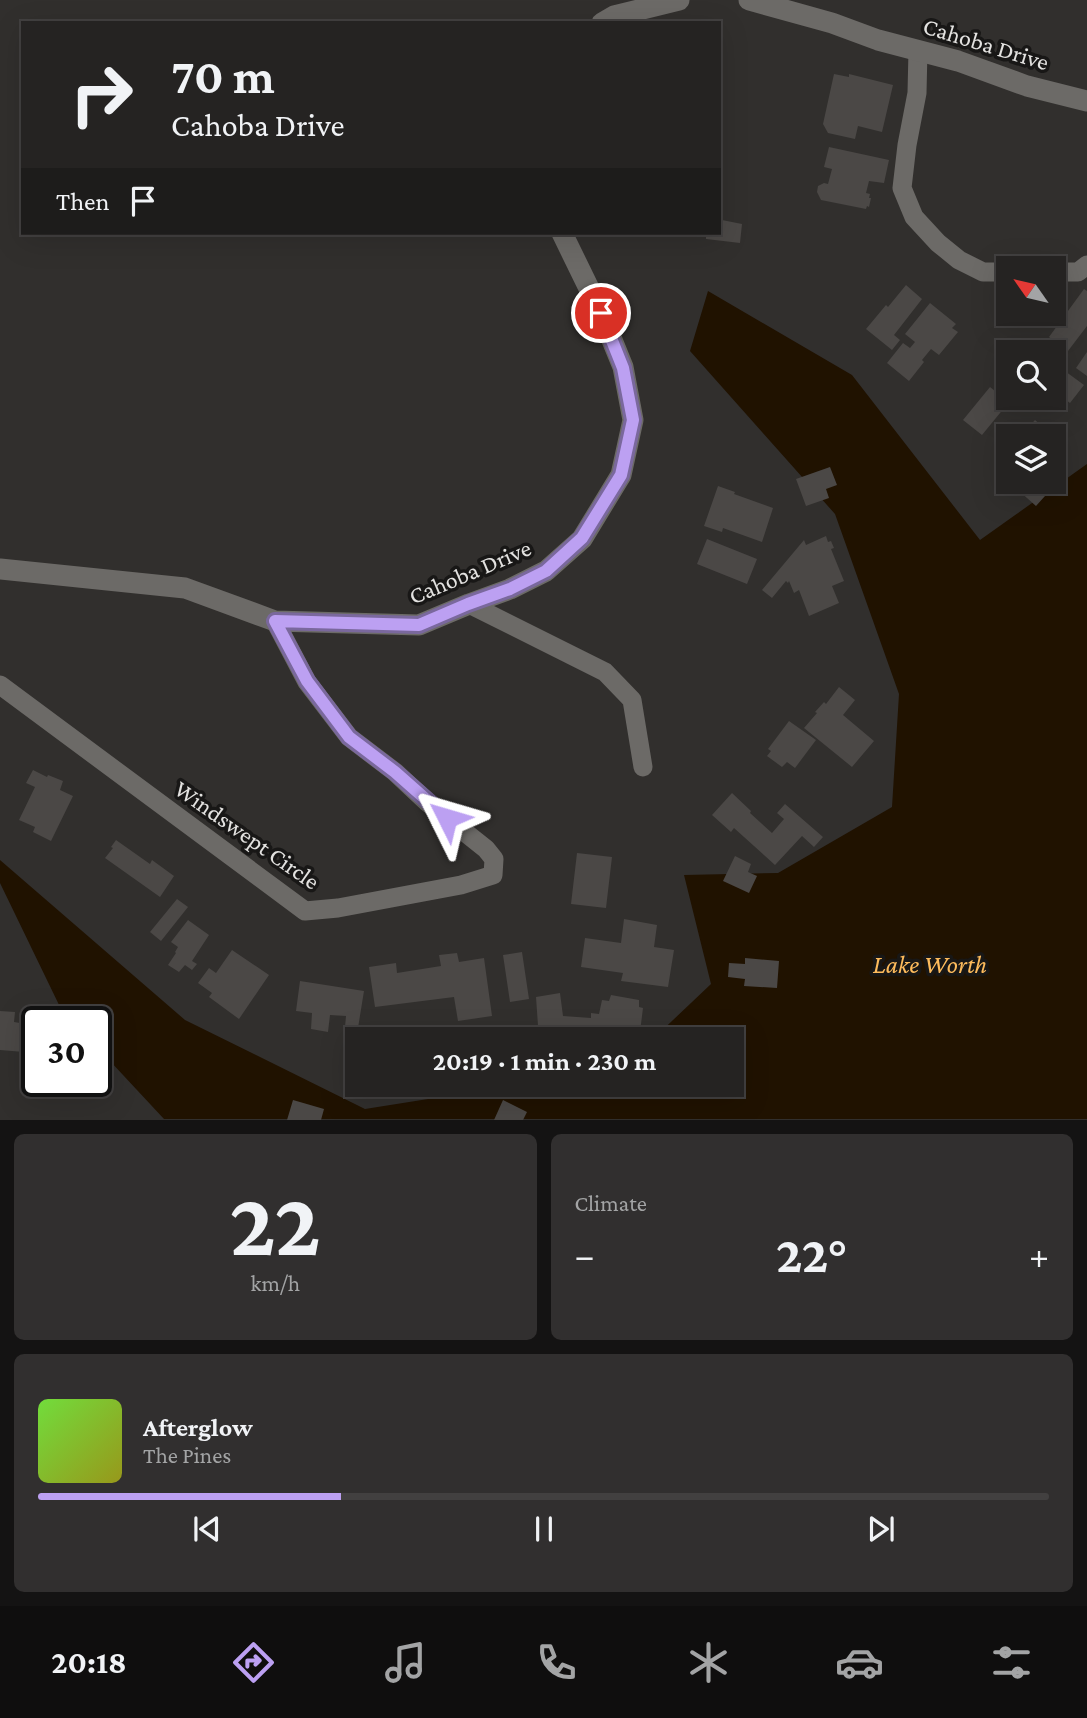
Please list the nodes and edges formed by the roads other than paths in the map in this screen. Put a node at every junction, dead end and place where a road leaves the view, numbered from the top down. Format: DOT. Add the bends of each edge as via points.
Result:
graph roads {
  1 [pos="679,0"];
  2 [pos="749,0"];
  3 [pos="605,21"];
  4 [pos="918,50"];
  5 [pos="1087,100"];
  6 [pos="563,235"];
  7 [pos="1087,265"];
  8 [pos="996,272"];
  9 [pos="1066,272"];
  10 [pos="0,569"];
  11 [pos="468,604"];
  12 [pos="275,621"];
  13 [pos="0,685"];
  14 [pos="643,767"];
  1 -- 3 [label="street"];
  2 -- 4 [label="street, Cahoba Drive"];
  4 -- 5 [label="street, Cahoba Drive" via="1027,86"];
  4 -- 8 [label="street" via="917,93 902,188 914,217 937,243 983,272"];
  6 -- 11 [label="street, Cahoba Drive" via="623,368 633,420 621,475 582,538 546,571"];
  7 -- 9 [label="street"];
  10 -- 12 [label="street, Cahoba Drive" via="185,588"];
  11 -- 12 [label="street, Cahoba Drive" via="419,625"];
  11 -- 14 [label="street" via="605,672 632,700"];
  12 -- 13 [label="street, Windswept Circle" via="307,681 349,737 486,849 494,859 493,875 461,885 305,911"];
}
